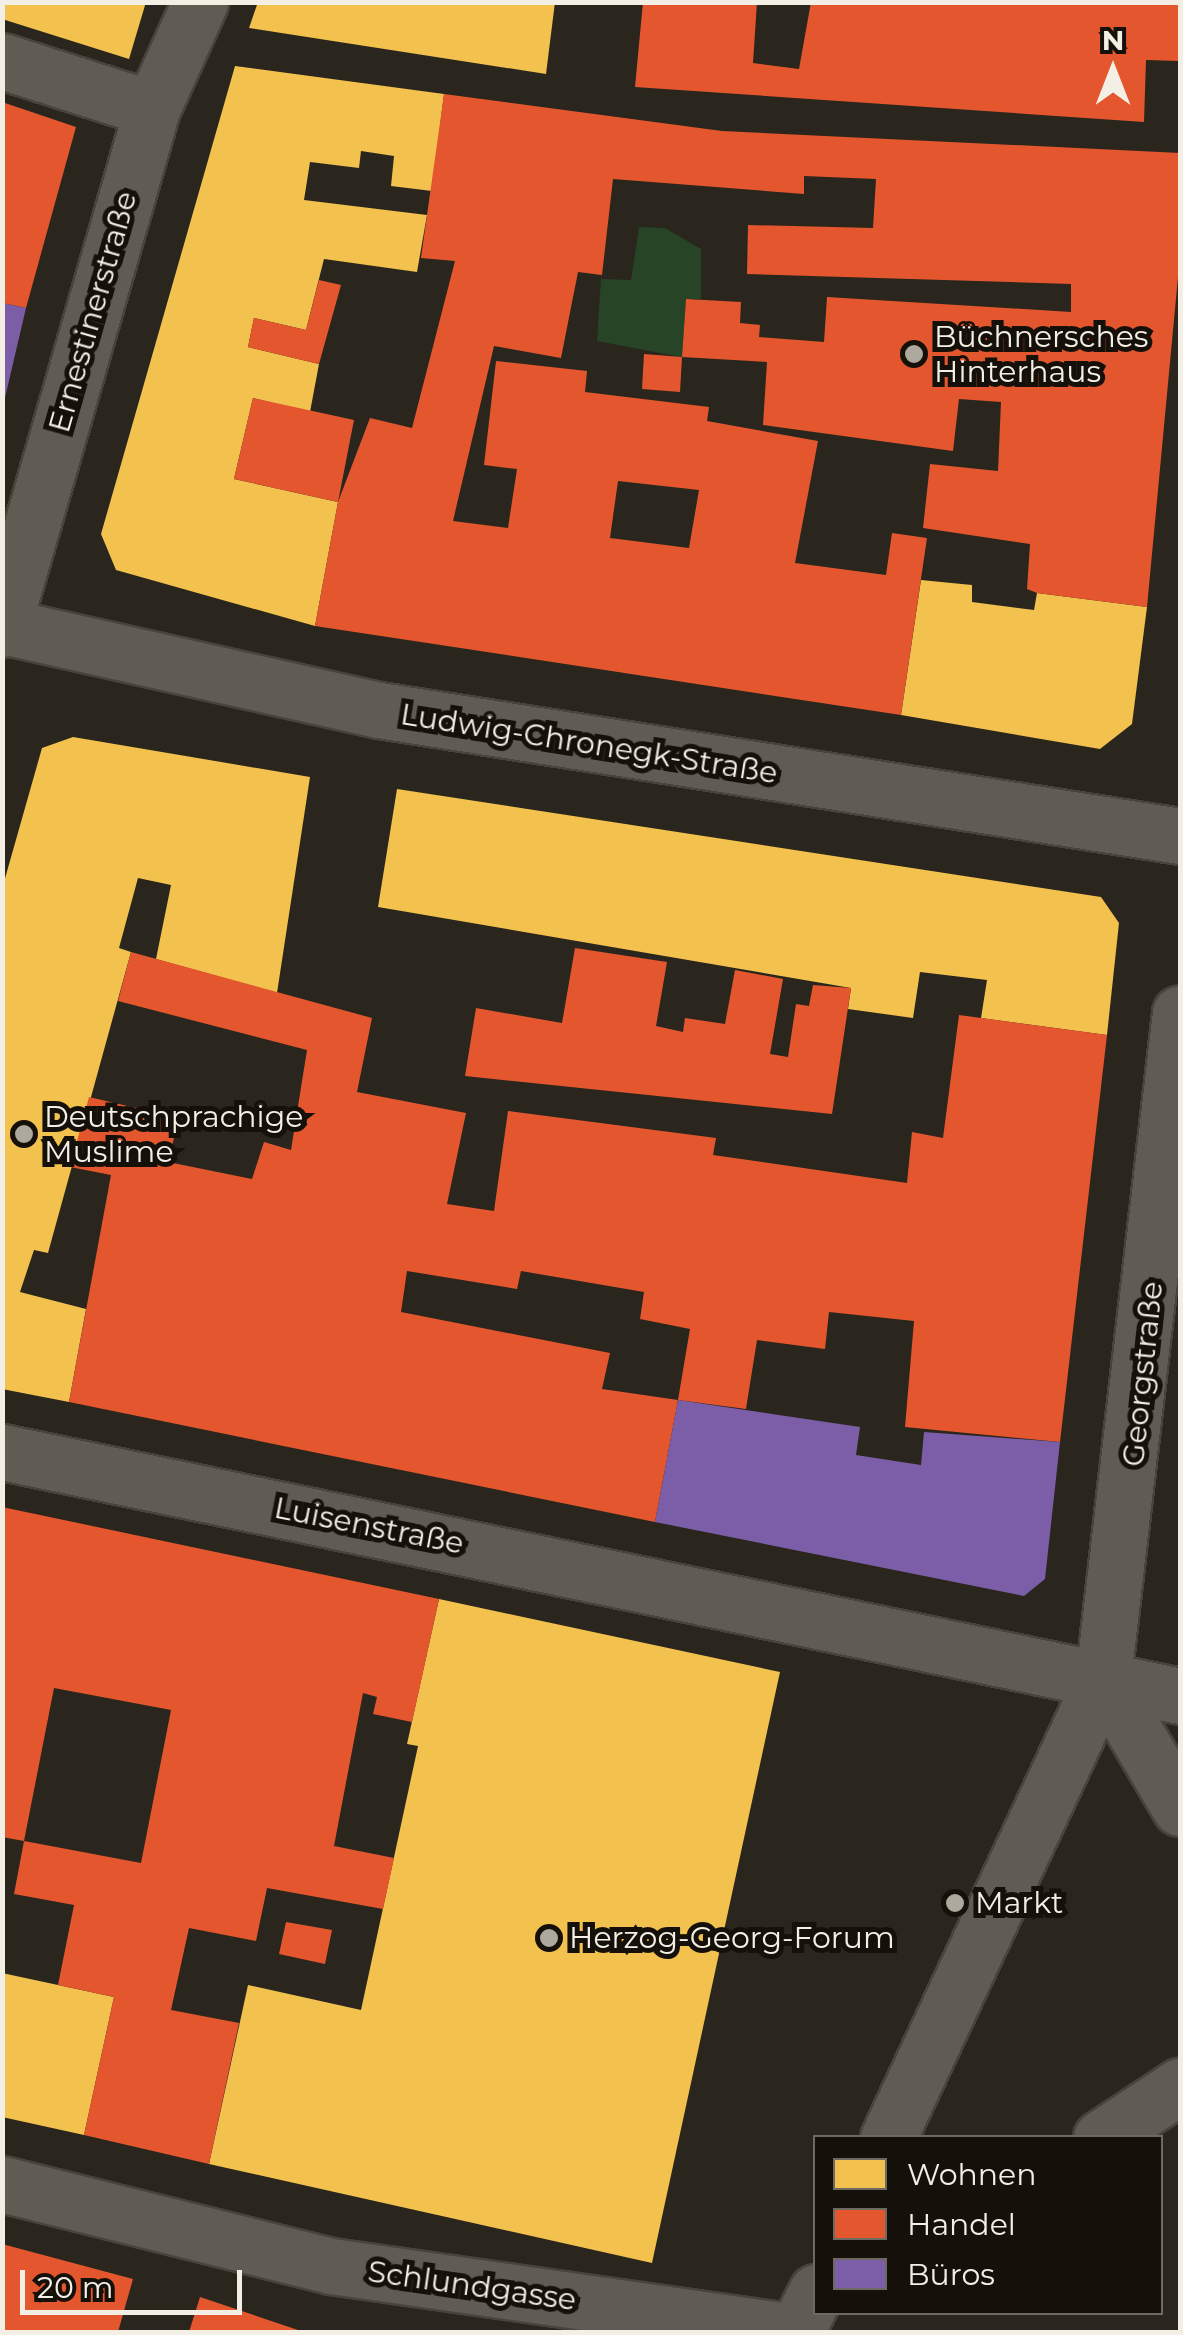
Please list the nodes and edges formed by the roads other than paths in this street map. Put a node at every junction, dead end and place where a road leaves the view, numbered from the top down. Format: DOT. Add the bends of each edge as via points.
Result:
graph roads {
  1 [pos="200,2"];
  2 [pos="2,61"];
  3 [pos="152,108"];
  4 [pos="3,628"];
  5 [pos="1180,836"];
  6 [pos="1180,1013"];
  7 [pos="2,1452"];
  8 [pos="1103,1678"];
  9 [pos="1180,1696"];
  10 [pos="1180,1808"];
  11 [pos="1180,2086"];
  12 [pos="889,2135"];
  13 [pos="1106,2135"];
  14 [pos="2,2184"];
  15 [pos="813,2298"];
  16 [pos="823,2315"];
  17 [pos="796,2332"];
  1 -- 3 [label="street, Ernestinerstraße"];
  2 -- 3 [label="street"];
  3 -- 4 [label="street, Ernestinerstraße"];
  4 -- 5 [label="street, Ludwig-Chronegk-Straße" via="380,710"];
  6 -- 8 [label="street, Georgstraße" via="1117,1616"];
  7 -- 8 [label="street, Luisenstraße"];
  8 -- 9 [label="street"];
  8 -- 10 [label="street"];
  8 -- 12 [label="street"];
  11 -- 13 [label="street"];
  14 -- 17 [label="street, Schlundgasse" via="331,2266"];
  15 -- 16 [label="street" via="796,2332"];
}
